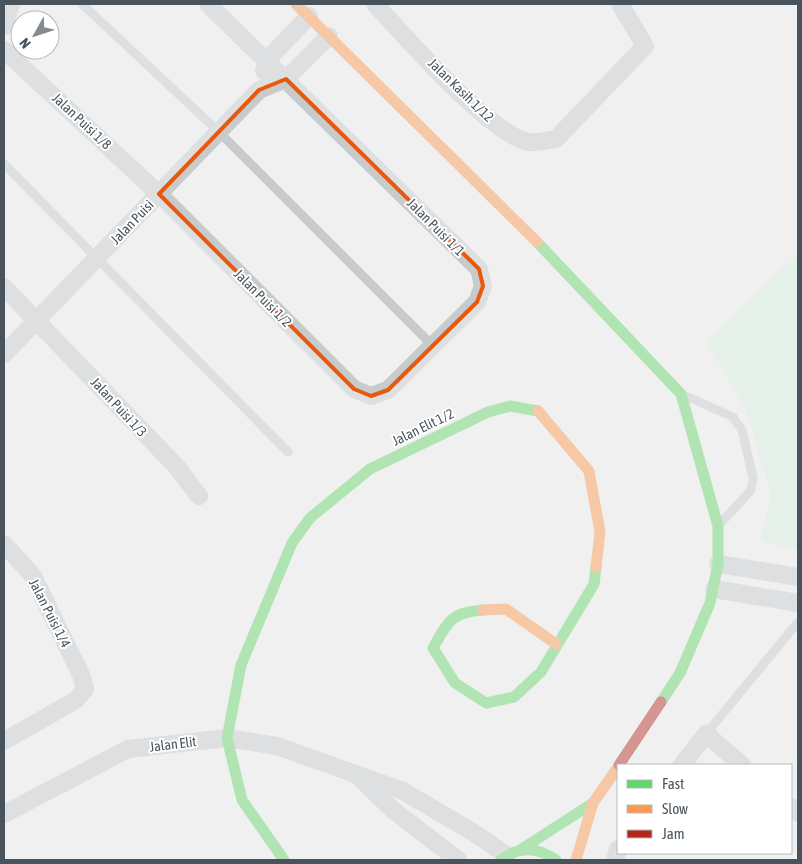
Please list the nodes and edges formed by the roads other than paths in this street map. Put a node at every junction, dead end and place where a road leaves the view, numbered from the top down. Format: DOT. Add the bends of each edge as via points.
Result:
graph roads {
  1 [pos="11,4"];
  2 [pos="82,4"];
  3 [pos="208,4"];
  4 [pos="296,4"];
  5 [pos="375,4"];
  6 [pos="620,4"];
  7 [pos="309,16"];
  8 [pos="4,26"];
  9 [pos="329,36"];
  10 [pos="4,50"];
  11 [pos="267,60"];
  12 [pos="286,79"];
  13 [pos="260,90"];
  14 [pos="219,132"];
  15 [pos="4,164"];
  16 [pos="159,194"];
  17 [pos="96,258"];
  18 [pos="4,287"];
  19 [pos="37,319"];
  20 [pos="433,346"];
  21 [pos="4,354"];
  22 [pos="681,394"];
  23 [pos="371,396"];
  24 [pos="288,452"];
  25 [pos="199,496"];
  26 [pos="718,526"];
  27 [pos="4,544"];
  28 [pos="718,564"];
  29 [pos="798,577"];
  30 [pos="714,588"];
  31 [pos="798,603"];
  32 [pos="798,622"];
  33 [pos="556,644"];
  34 [pos="706,734"];
  35 [pos="227,738"];
  36 [pos="4,741"];
  37 [pos="620,764"];
  38 [pos="683,764"];
  39 [pos="741,764"];
  40 [pos="617,769"];
  41 [pos="353,772"];
  42 [pos="593,803"];
  43 [pos="4,814"];
  44 [pos="509,855"];
  45 [pos="284,860"];
  46 [pos="458,860"];
  47 [pos="556,860"];
  48 [pos="576,860"];
  1 -- 8 [label="street"];
  2 -- 14 [label="lane"];
  3 -- 11 [label="street, Jalan Puisi 1/1"];
  4 -- 7 [label="street"];
  5 -- 6 [label="street, Jalan Kasih 1/12" via="484,116 529,142 556,139 645,46"];
  7 -- 9 [label="street"];
  7 -- 11 [label="street"];
  9 -- 12 [label="street, Jalan Puisi"];
  9 -- 22 [label="street" via="551,254"];
  10 -- 16 [label="street, Jalan Puisi 1/8"];
  11 -- 12 [label="street, Jalan Puisi 1/1"];
  11 -- 13 [label="street"];
  12 -- 13 [label="street, Jalan Puisi"];
  12 -- 20 [label="street, Jalan Puisi 1/1" via="479,270 483,286 477,302"];
  13 -- 14 [label="street, Jalan Puisi"];
  14 -- 16 [label="street, Jalan Puisi"];
  14 -- 20 [label="lane"];
  15 -- 17 [label="lane"];
  16 -- 17 [label="street, Jalan Puisi"];
  16 -- 23 [label="street, Jalan Puisi 1/2" via="354,389"];
  17 -- 19 [label="street, Jalan Puisi"];
  17 -- 24 [label="lane"];
  18 -- 19 [label="street, Jalan Puisi 1/3"];
  19 -- 21 [label="street, Jalan Puisi"];
  19 -- 25 [label="street, Jalan Puisi 1/3" via="176,466"];
  20 -- 23 [label="street, Jalan Puisi 1/1" via="388,390"];
  22 -- 26 [label="street"];
  22 -- 26 [label="lane" via="733,417 742,430 753,478 751,490"];
  26 -- 28 [label="street"];
  27 -- 36 [label="street, Jalan Puisi 1/4" via="43,594 85,688 76,700"];
  28 -- 29 [label="street"];
  28 -- 30 [label="street"];
  30 -- 31 [label="street"];
  30 -- 37 [label="street" via="680,673"];
  32 -- 34 [label="lane"];
  33 -- 33 [label="street, Jalan Elit 1/2" via="506,609 465,611 450,619 433,648 455,683 486,703 514,698 541,672"];
  33 -- 35 [label="street, Jalan Elit 1/2" via="594,584 600,532 589,471 536,409 510,406 488,412 370,470 310,518 292,543 240,665"];
  34 -- 38 [label="street"];
  34 -- 39 [label="street"];
  35 -- 41 [label="street, Jalan Elit" via="277,746"];
  35 -- 43 [label="street, Jalan Elit" via="128,750"];
  35 -- 45 [label="street" via="242,800"];
  40 -- 42 [label="street"];
  41 -- 44 [label="street, Jalan Elit" via="403,791"];
  41 -- 46 [label="street, Jalan Elit" via="393,810"];
  42 -- 44 [label="street"];
  42 -- 48 [label="street"];
  44 -- 47 [label="street" via="542,852"];
}
